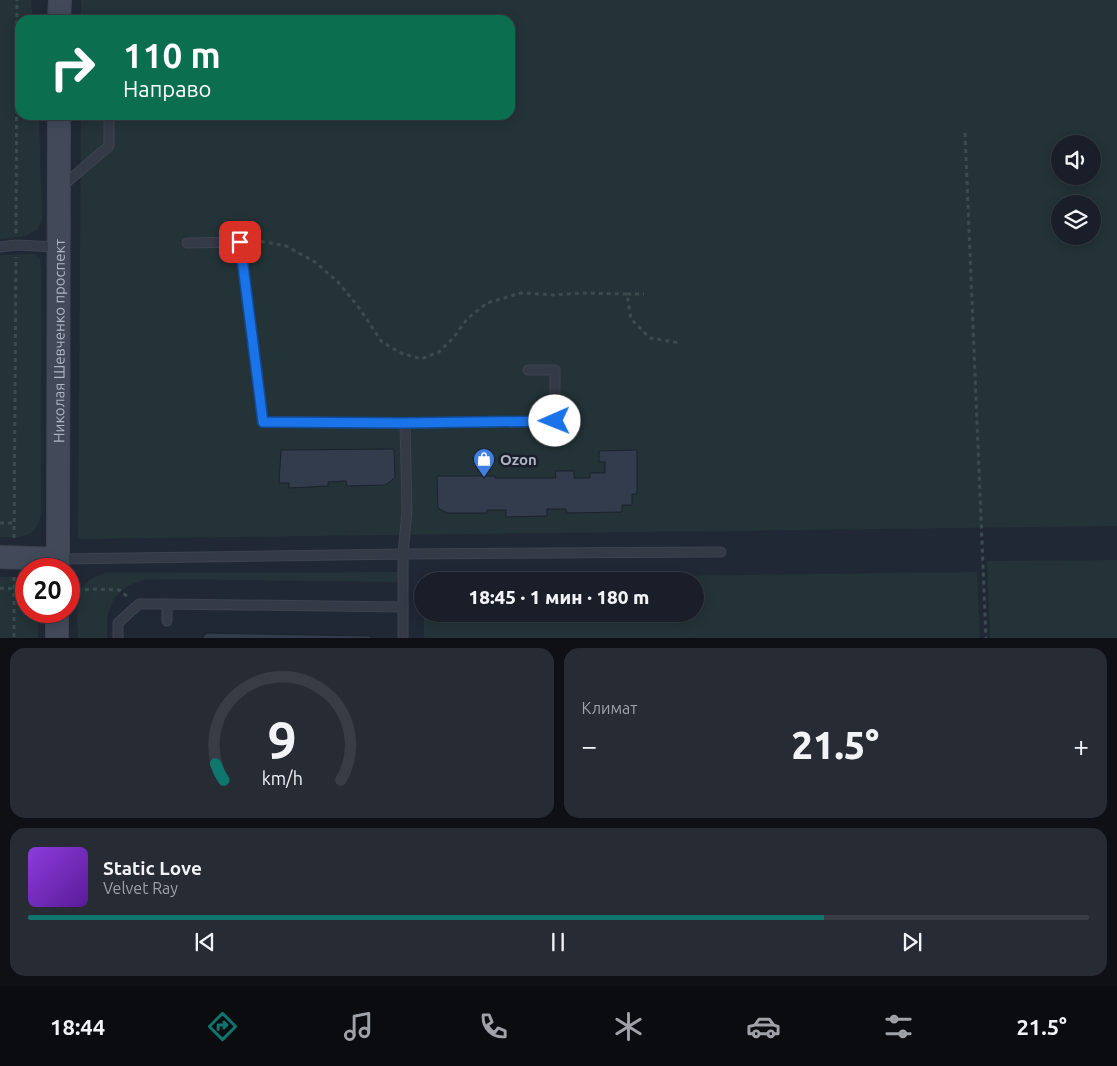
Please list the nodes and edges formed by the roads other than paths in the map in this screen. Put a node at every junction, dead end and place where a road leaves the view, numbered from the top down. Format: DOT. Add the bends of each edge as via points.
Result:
graph roads {
  1 [pos="60,0"];
  2 [pos="60,15"];
  3 [pos="59,120"];
  4 [pos="110,120"];
  5 [pos="59,189"];
  6 [pos="187,242"];
  7 [pos="0,247"];
  8 [pos="58,247"];
  9 [pos="528,370"];
  10 [pos="405,423"];
  11 [pos="721,552"];
  12 [pos="403,554"];
  13 [pos="58,558"];
  14 [pos="80,563"];
  15 [pos="167,604"];
  16 [pos="403,607"];
  17 [pos="166,621"];
  18 [pos="57,623"];
  19 [pos="57,638"];
  20 [pos="118,638"];
  21 [pos="403,638"];
  1 -- 2 [label="main road"];
  3 -- 5 [label="main road, Николая Шевченко проспект"];
  4 -- 5 [label="lane" via="109,146"];
  5 -- 8 [label="main road, Николая Шевченко проспект"];
  6 -- 10 [label="lane" via="240,242 263,422"];
  7 -- 8 [label="lane"];
  8 -- 13 [label="main road, Николая Шевченко проспект"];
  9 -- 10 [label="lane" via="555,370 555,421"];
  10 -- 12 [label="lane" via="407,511"];
  11 -- 12 [label="lane"];
  12 -- 14 [label="lane"];
  12 -- 16 [label="lane"];
  15 -- 16 [label="lane"];
  15 -- 17 [label="lane"];
  15 -- 20 [label="lane" via="139,604 118,623"];
  16 -- 21 [label="lane"];
  18 -- 19 [label="main road"];
}
